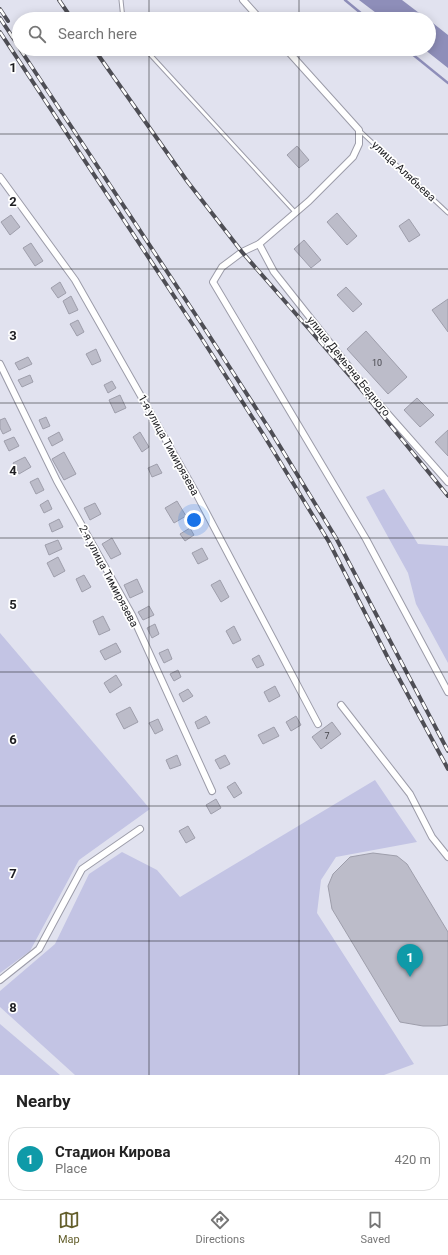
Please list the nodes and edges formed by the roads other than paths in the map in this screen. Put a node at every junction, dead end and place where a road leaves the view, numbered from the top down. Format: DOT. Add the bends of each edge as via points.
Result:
graph roads {
  1 [pos="121,0"];
  2 [pos="243,0"];
  3 [pos="122,12"];
  4 [pos="254,12"];
  5 [pos="151,56"];
  6 [pos="292,56"];
  7 [pos="359,130"];
  8 [pos="0,177"];
  9 [pos="296,213"];
  10 [pos="448,213"];
  11 [pos="259,244"];
  12 [pos="0,364"];
  13 [pos="448,482"];
  14 [pos="448,692"];
  15 [pos="341,705"];
  16 [pos="318,724"];
  17 [pos="212,790"];
  18 [pos="140,830"];
  19 [pos="448,857"];
  20 [pos="0,980"];
  1 -- 3 [label="lane"];
  2 -- 4 [label="street"];
  5 -- 9 [label="lane"];
  6 -- 7 [label="street"];
  7 -- 9 [label="street" via="359,144 353,157"];
  7 -- 10 [label="lane, улица Алябьева"];
  8 -- 16 [label="street, 1-я улица Тимирязева" via="75,280 196,493"];
  9 -- 11 [label="street"];
  11 -- 13 [label="street, улица Демьяна Бедного" via="278,278 372,396"];
  11 -- 14 [label="street" via="242,252 222,267 213,282 366,539"];
  12 -- 17 [label="street, 2-я улица Тимирязева" via="58,481 132,615"];
  15 -- 19 [label="street" via="410,794 432,837"];
  18 -- 20 [label="street" via="82,869 39,949"];
}
